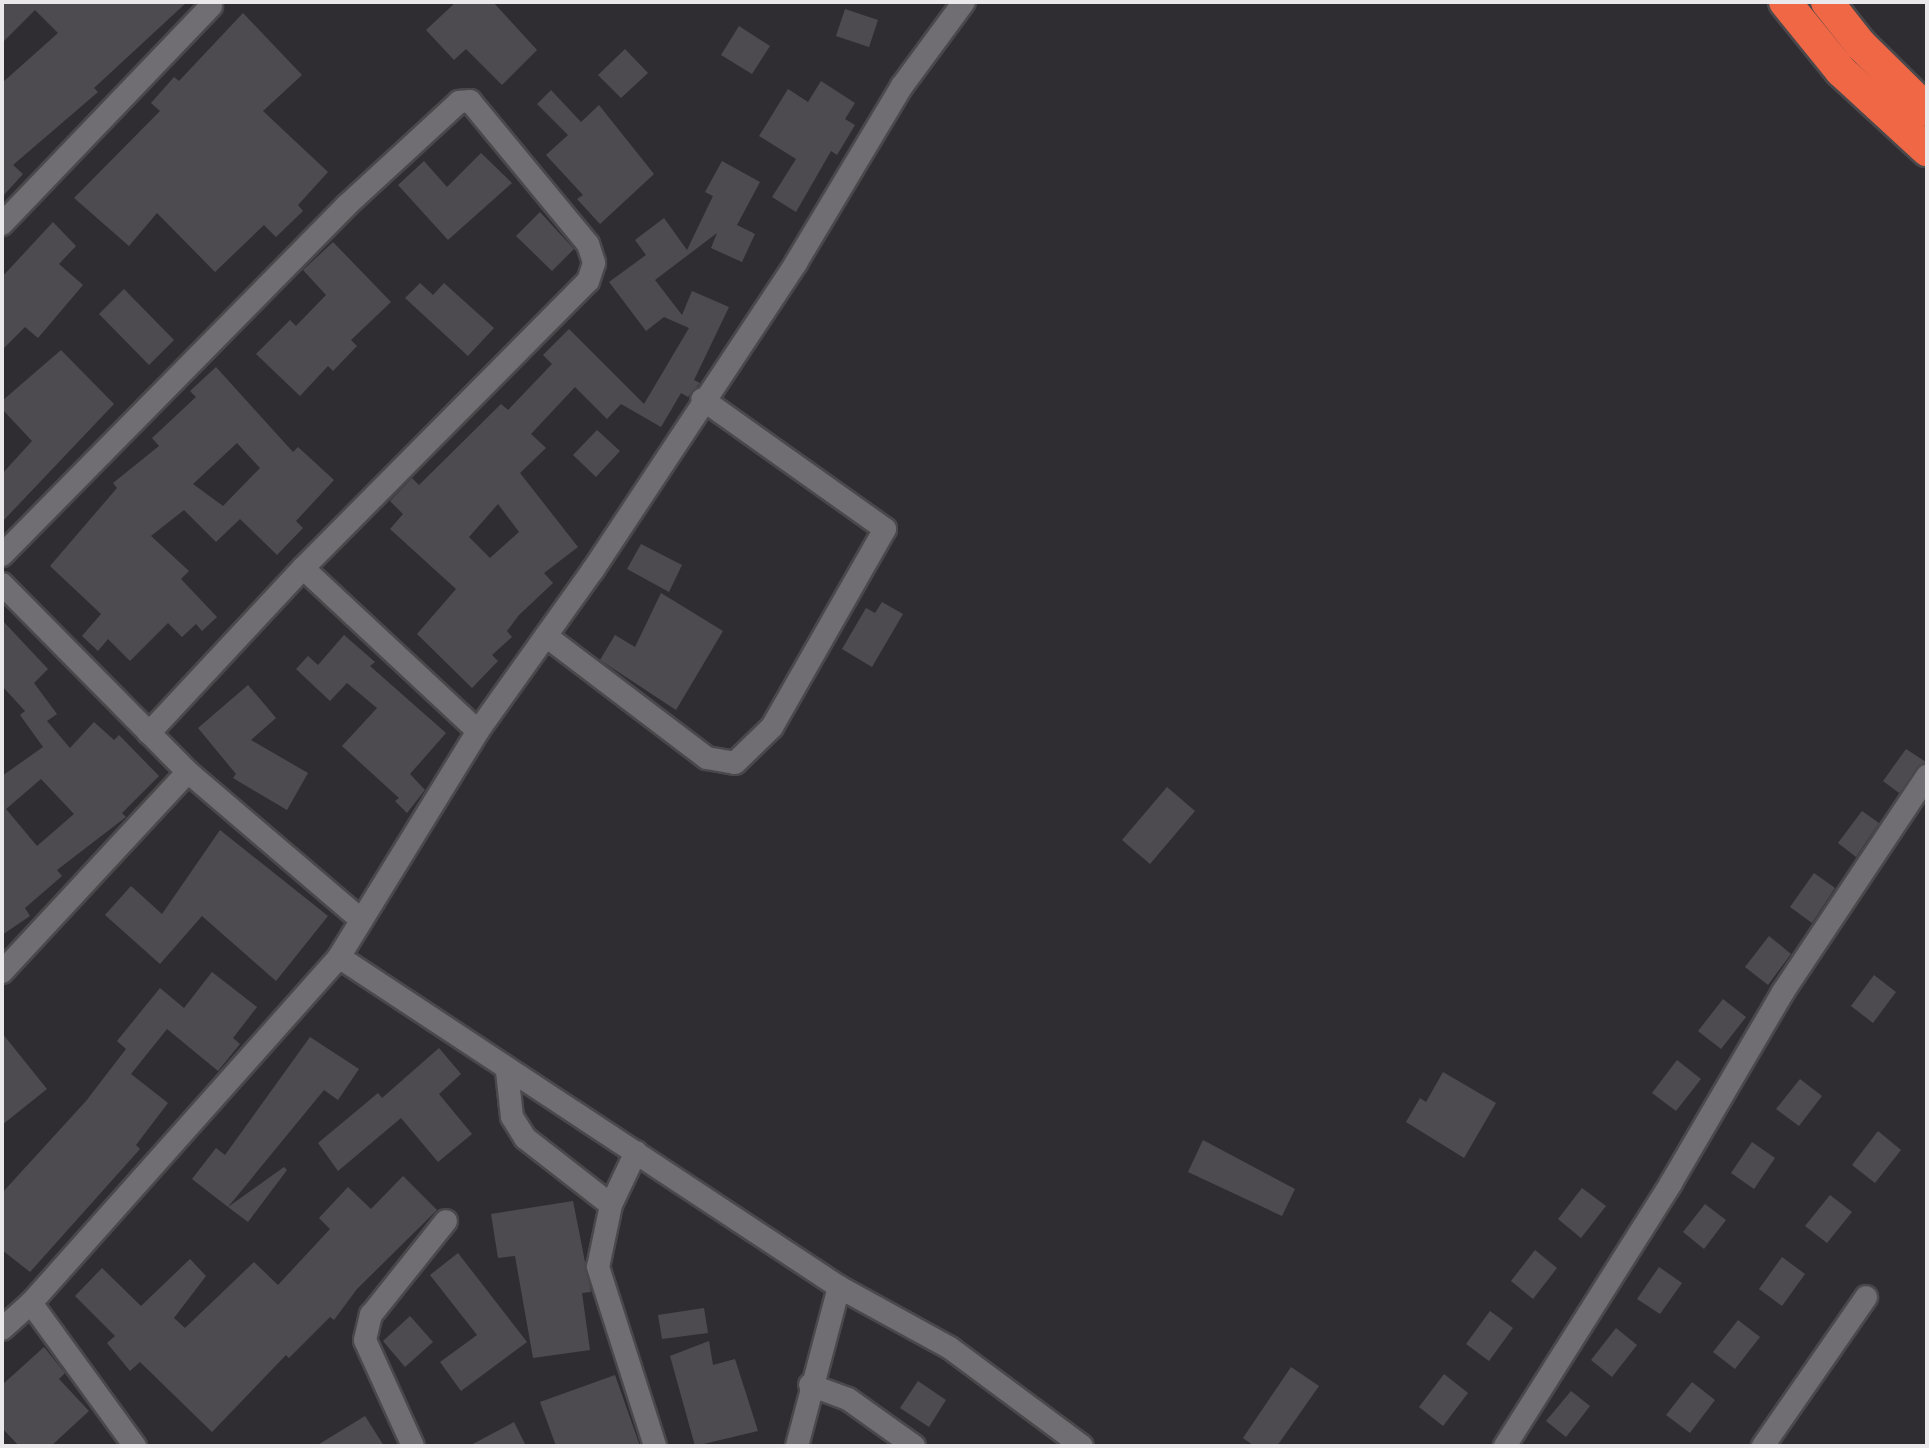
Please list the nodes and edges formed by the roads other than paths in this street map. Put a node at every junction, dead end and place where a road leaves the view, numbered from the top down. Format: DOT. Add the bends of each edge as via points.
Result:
graph roads {
  1 [pos="964,2"];
  2 [pos="1785,2"];
  3 [pos="1827,2"];
  4 [pos="211,6"];
  5 [pos="1927,110"];
  6 [pos="1927,150"];
  7 [pos="2,224"];
  8 [pos="702,399"];
  9 [pos="2,555"];
  10 [pos="303,568"];
  11 [pos="2,584"];
  12 [pos="546,636"];
  13 [pos="478,731"];
  14 [pos="149,733"];
  15 [pos="188,772"];
  16 [pos="1927,776"];
  17 [pos="361,920"];
  18 [pos="339,957"];
  19 [pos="2,972"];
  20 [pos="507,1071"];
  21 [pos="636,1152"];
  22 [pos="611,1205"];
  23 [pos="446,1221"];
  24 [pos="839,1287"];
  25 [pos="1866,1297"];
  26 [pos="31,1303"];
  27 [pos="2,1329"];
  28 [pos="810,1385"];
  29 [pos="135,1446"];
  30 [pos="413,1446"];
  31 [pos="655,1446"];
  32 [pos="797,1446"];
  33 [pos="914,1446"];
  34 [pos="1082,1446"];
  35 [pos="1505,1446"];
  36 [pos="1763,1446"];
  1 -- 8 [label="street" via="902,86 796,263"];
  2 -- 6 [label="highway" via="1841,71"];
  3 -- 5 [label="highway" via="1860,44"];
  4 -- 7 [label="street"];
  8 -- 12 [label="street"];
  8 -- 12 [label="street" via="885,529 772,727 735,763 707,758"];
  9 -- 10 [label="street" via="346,206 459,102 470,101 588,244 594,263 588,281"];
  10 -- 13 [label="street"];
  10 -- 14 [label="street"];
  11 -- 14 [label="street"];
  12 -- 13 [label="street"];
  13 -- 17 [label="street"];
  14 -- 15 [label="street"];
  15 -- 17 [label="street"];
  15 -- 19 [label="street"];
  16 -- 35 [label="street" via="1783,992 1671,1183"];
  17 -- 18 [label="street"];
  18 -- 20 [label="street"];
  18 -- 26 [label="street"];
  20 -- 21 [label="street"];
  20 -- 22 [label="street" via="512,1117 525,1138"];
  21 -- 22 [label="street"];
  21 -- 24 [label="street"];
  22 -- 31 [label="street" via="599,1249 601,1281"];
  23 -- 30 [label="street" via="371,1315 365,1340"];
  24 -- 28 [label="street"];
  24 -- 34 [label="street" via="950,1348"];
  25 -- 36 [label="street"];
  26 -- 27 [label="street"];
  26 -- 29 [label="street"];
  28 -- 32 [label="street"];
  28 -- 33 [label="street" via="848,1399"];
}
